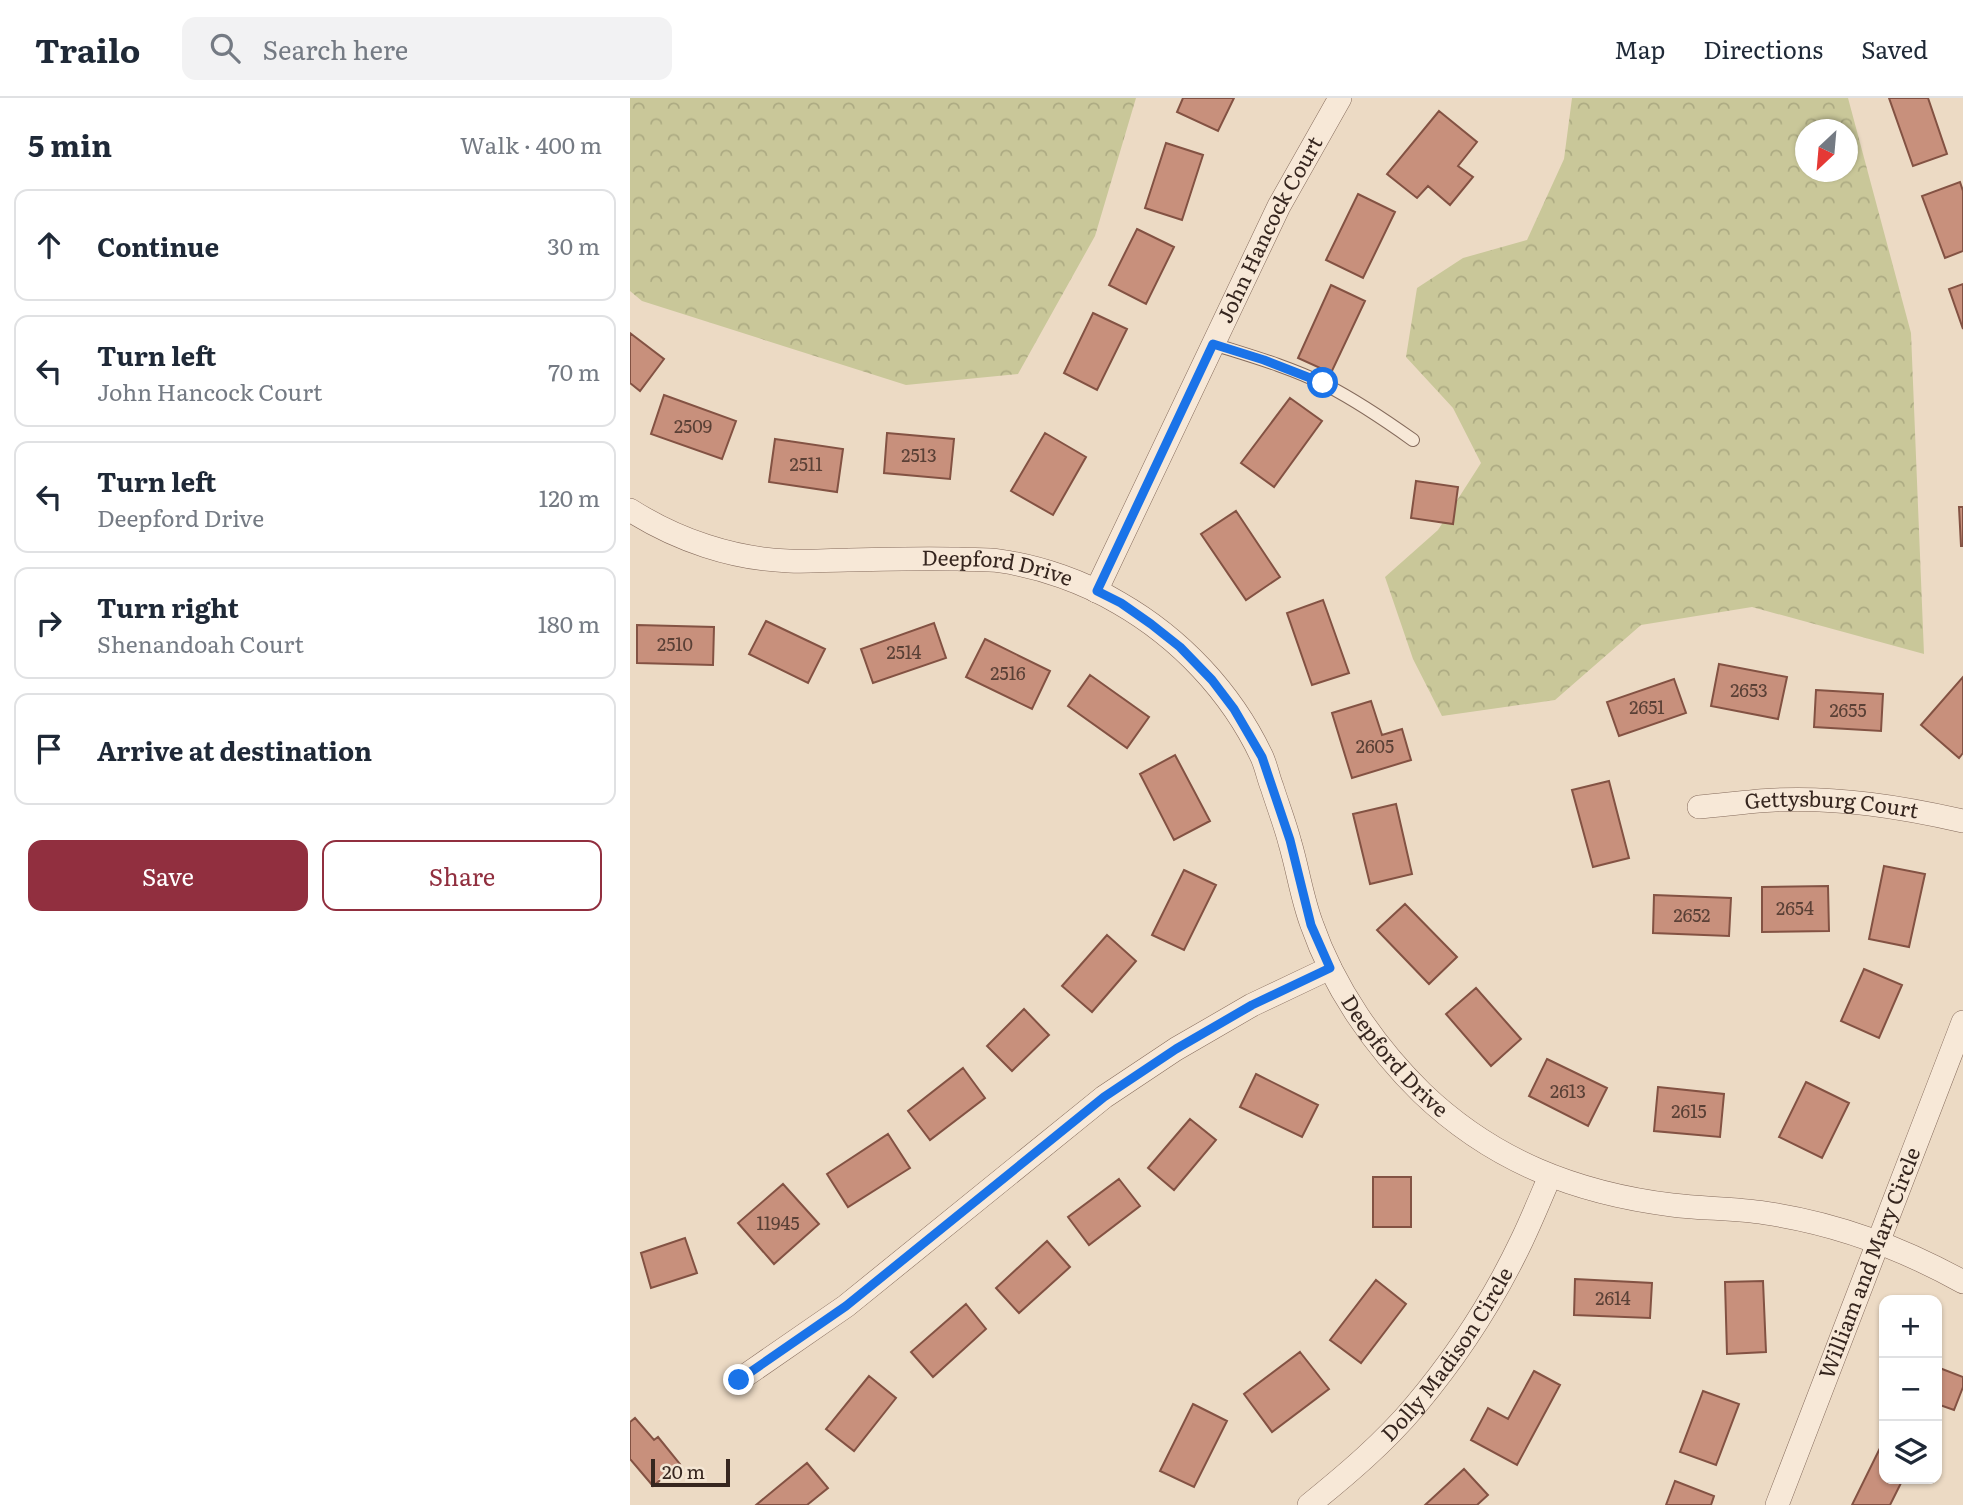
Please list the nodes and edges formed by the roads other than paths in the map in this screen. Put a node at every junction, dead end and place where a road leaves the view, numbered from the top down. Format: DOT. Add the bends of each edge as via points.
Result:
graph roads {
  1 [pos="1340,98"];
  2 [pos="1213,344"];
  3 [pos="1413,440"];
  4 [pos="630,510"];
  5 [pos="1097,591"];
  6 [pos="1699,807"];
  7 [pos="1963,821"];
  8 [pos="1330,968"];
  9 [pos="1963,1022"];
  10 [pos="1550,1176"];
  11 [pos="1879,1242"];
  12 [pos="1963,1282"];
  13 [pos="739,1380"];
  14 [pos="1309,1505"];
  15 [pos="1777,1505"];
  1 -- 2 [label="street, John Hancock Court" via="1279,206"];
  2 -- 3 [label="lane" via="1323,383"];
  2 -- 5 [label="street, John Hancock Court"];
  4 -- 5 [label="street, Deepford Drive" via="701,544 754,557 999,561 1044,571"];
  5 -- 8 [label="street, Deepford Drive" via="1180,647 1234,709 1262,757 1290,840 1311,925"];
  6 -- 7 [label="street, Gettysburg Court" via="1837,800"];
  8 -- 10 [label="street, Deepford Drive" via="1360,1020 1423,1093 1508,1157"];
  8 -- 13 [label="street" via="1176,1049 1104,1097 846,1306"];
  9 -- 11 [label="street, William and Mary Circle"];
  10 -- 11 [label="street, Deepford Drive" via="1670,1205 1764,1213 1824,1225"];
  10 -- 14 [label="street, Dolly Madison Circle" via="1522,1241 1449,1362 1383,1441"];
  11 -- 12 [label="street, Deepford Drive"];
  11 -- 15 [label="street, William and Mary Circle"];
}
